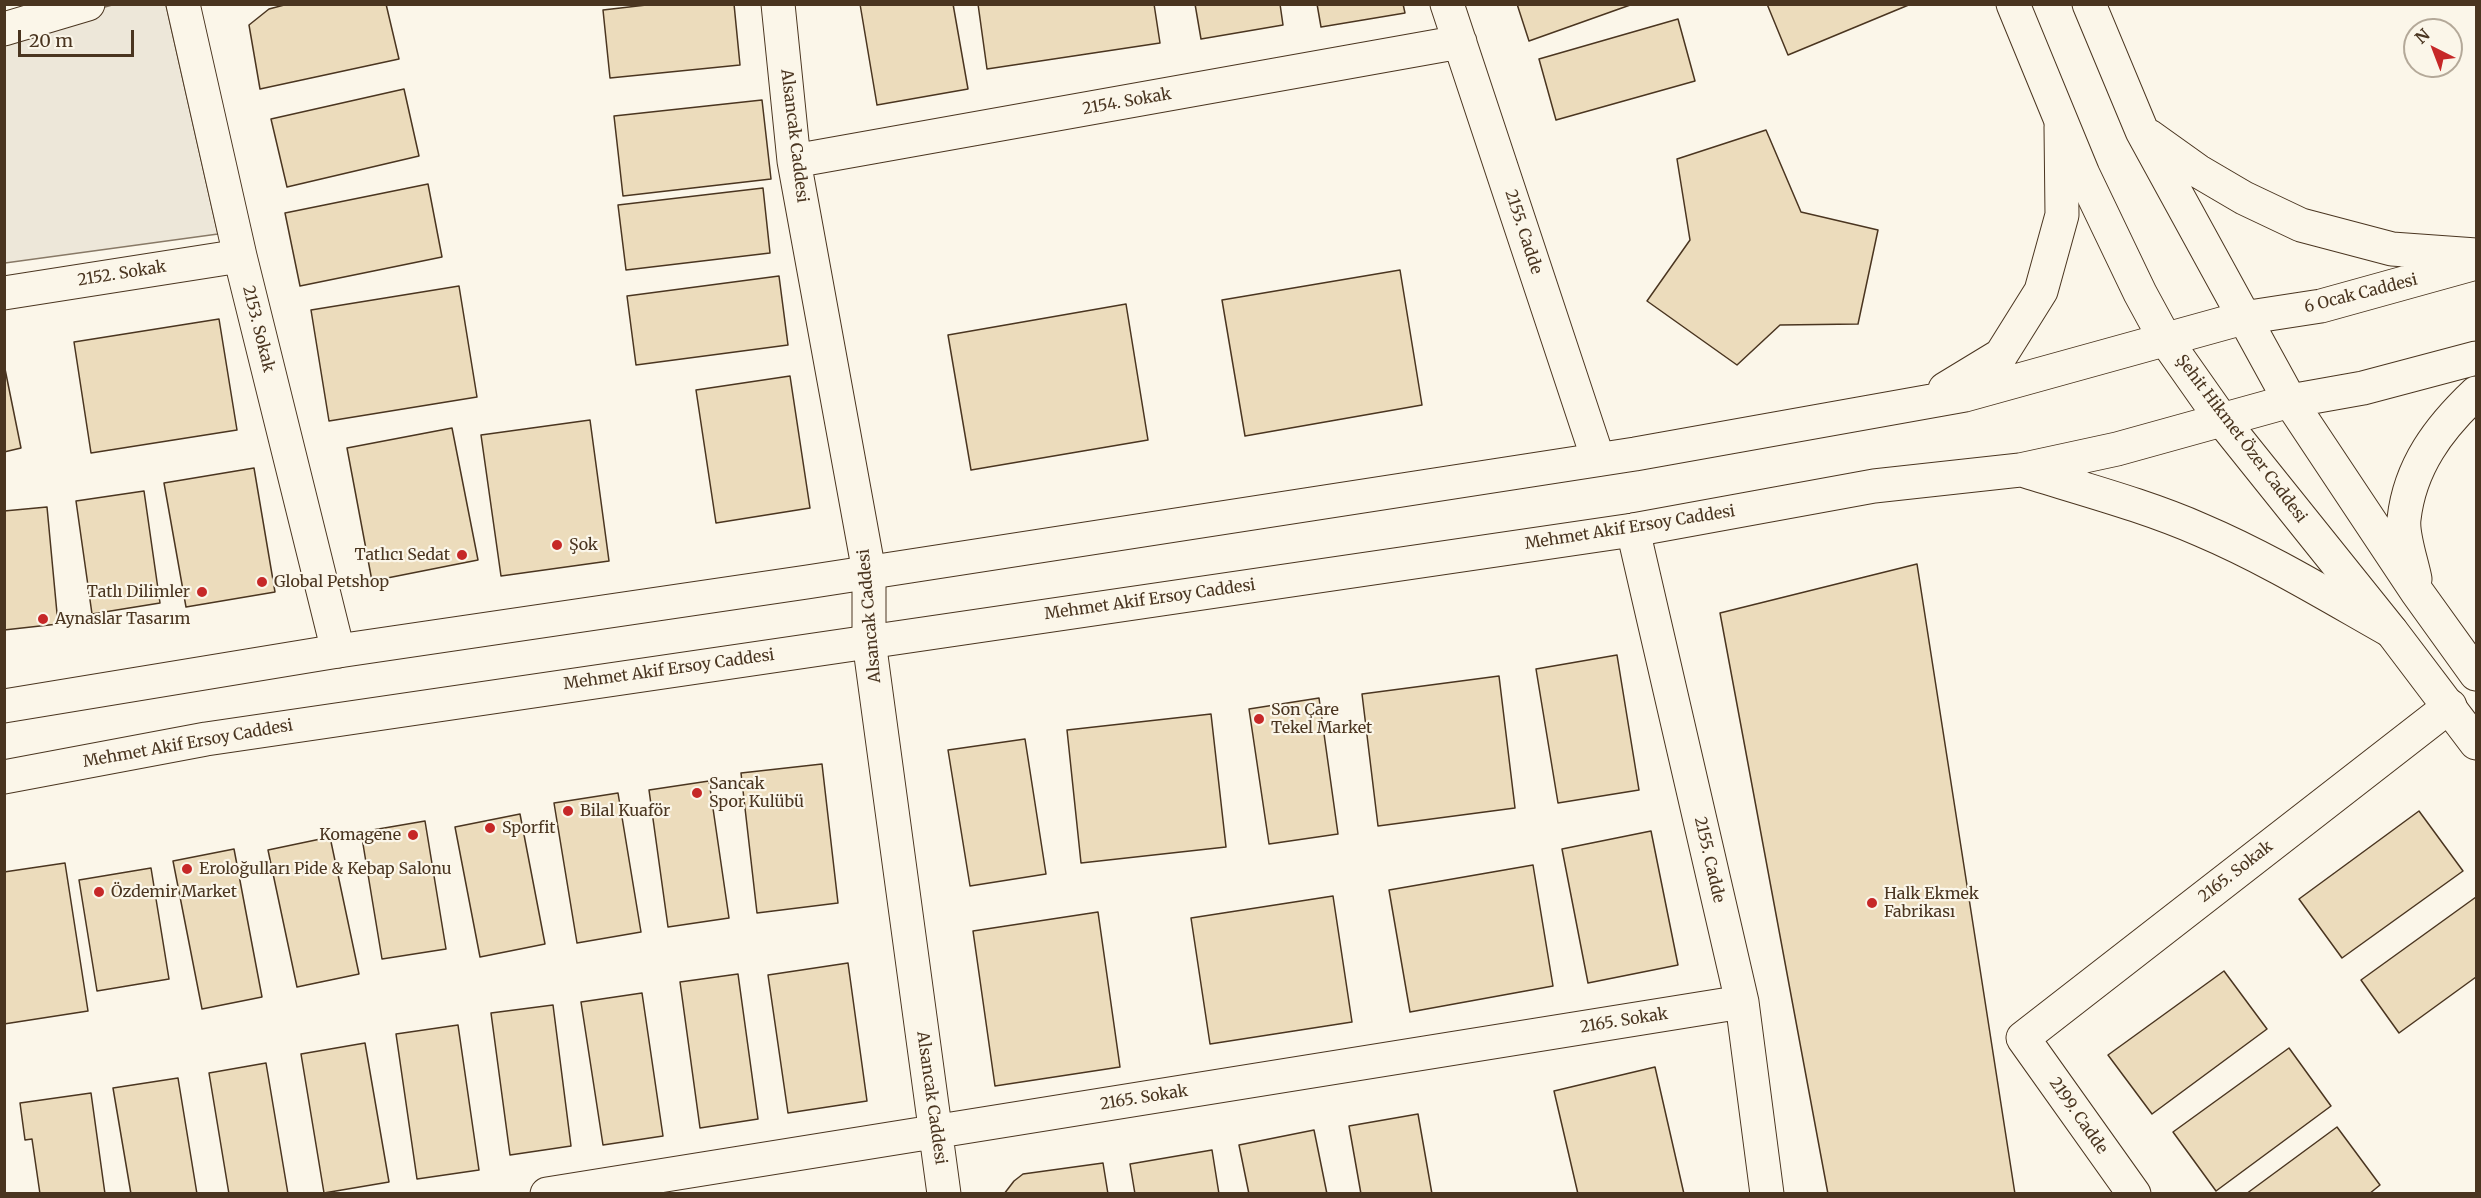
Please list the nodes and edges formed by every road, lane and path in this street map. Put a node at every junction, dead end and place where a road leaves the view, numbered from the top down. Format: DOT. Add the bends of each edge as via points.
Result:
graph roads {
  1 [pos="88,4"];
  2 [pos="183,4"];
  3 [pos="778,4"];
  4 [pos="1448,4"];
  5 [pos="2013,4"];
  6 [pos="2089,4"];
  7 [pos="4,29"];
  8 [pos="1460,42"];
  9 [pos="2061,127"];
  10 [pos="2142,131"];
  11 [pos="794,161"];
  12 [pos="2476,255"];
  13 [pos="240,256"];
  14 [pos="2476,263"];
  15 [pos="4,292"];
  16 [pos="2243,318"];
  17 [pos="2165,339"];
  18 [pos="2476,358"];
  19 [pos="2476,393"];
  20 [pos="2290,401"];
  21 [pos="1924,402"];
  22 [pos="2222,420"];
  23 [pos="1598,459"];
  24 [pos="2020,470"];
  25 [pos="1633,530"];
  26 [pos="869,572"];
  27 [pos="2417,592"];
  28 [pos="2392,632"];
  29 [pos="869,641"];
  30 [pos="338,651"];
  31 [pos="2476,674"];
  32 [pos="4,706"];
  33 [pos="2450,706"];
  34 [pos="2476,743"];
  35 [pos="4,777"];
  36 [pos="1742,1002"];
  37 [pos="2023,1038"];
  38 [pos="936,1131"];
  39 [pos="547,1194"];
  40 [pos="945,1194"];
  41 [pos="1767,1194"];
  42 [pos="2133,1194"];
  1 -- 7 [label="street"];
  2 -- 13 [label="street, 2153. Sokak"];
  3 -- 11 [label="street, Alsancak Caddesi"];
  4 -- 8 [label="street, 2155. Cadde"];
  5 -- 9 [label="street, Şehit Hikmet Özer Caddesi"];
  6 -- 10 [label="street"];
  8 -- 11 [label="street, 2154. Sokak"];
  8 -- 23 [label="street, 2155. Cadde"];
  9 -- 17 [label="street, Şehit Hikmet Özer Caddesi"];
  9 -- 21 [label="street" via="2062,215 2041,291 2001,355"];
  10 -- 12 [label="street" via="2198,171 2301,225 2392,249"];
  10 -- 16 [label="street"];
  11 -- 26 [label="street, Alsancak Caddesi"];
  13 -- 15 [label="street, 2152. Sokak"];
  13 -- 30 [label="street, 2153. Sokak"];
  14 -- 16 [label="street, 6 Ocak Caddesi" via="2321,306"];
  16 -- 17 [label="street"];
  16 -- 20 [label="street"];
  17 -- 21 [label="street" via="1965,395"];
  17 -- 22 [label="street, Şehit Hikmet Özer Caddesi"];
  18 -- 20 [label="street" via="2363,388"];
  19 -- 27 [label="street" via="2450,418 2416,470 2403,521"];
  20 -- 22 [label="street, Mehmet Akif Ersoy Caddesi"];
  20 -- 27 [label="street"];
  21 -- 23 [label="street"];
  22 -- 24 [label="street, Mehmet Akif Ersoy Caddesi"];
  22 -- 28 [label="street, Şehit Hikmet Özer Caddesi"];
  23 -- 26 [label="street"];
  24 -- 25 [label="street, Mehmet Akif Ersoy Caddesi" via="1874,486"];
  24 -- 28 [label="street" via="2200,530 2279,568"];
  25 -- 29 [label="street, Mehmet Akif Ersoy Caddesi"];
  25 -- 36 [label="street, 2155. Cadde"];
  26 -- 29 [label="street, Alsancak Caddesi"];
  26 -- 30 [label="street"];
  27 -- 31 [label="street"];
  28 -- 33 [label="street, Şehit Hikmet Özer Caddesi"];
  29 -- 35 [label="street, Mehmet Akif Ersoy Caddesi" via="206,739"];
  29 -- 38 [label="street, Alsancak Caddesi"];
  30 -- 32 [label="street"];
  33 -- 34 [label="street, Şehit Hikmet Özer Caddesi"];
  33 -- 37 [label="street, 2165. Sokak"];
  36 -- 38 [label="street, 2165. Sokak"];
  36 -- 41 [label="street, 2155. Cadde"];
  37 -- 42 [label="street, 2199. Cadde"];
  38 -- 39 [label="street, 2165. Sokak"];
  38 -- 40 [label="street, Alsancak Caddesi"];
}
